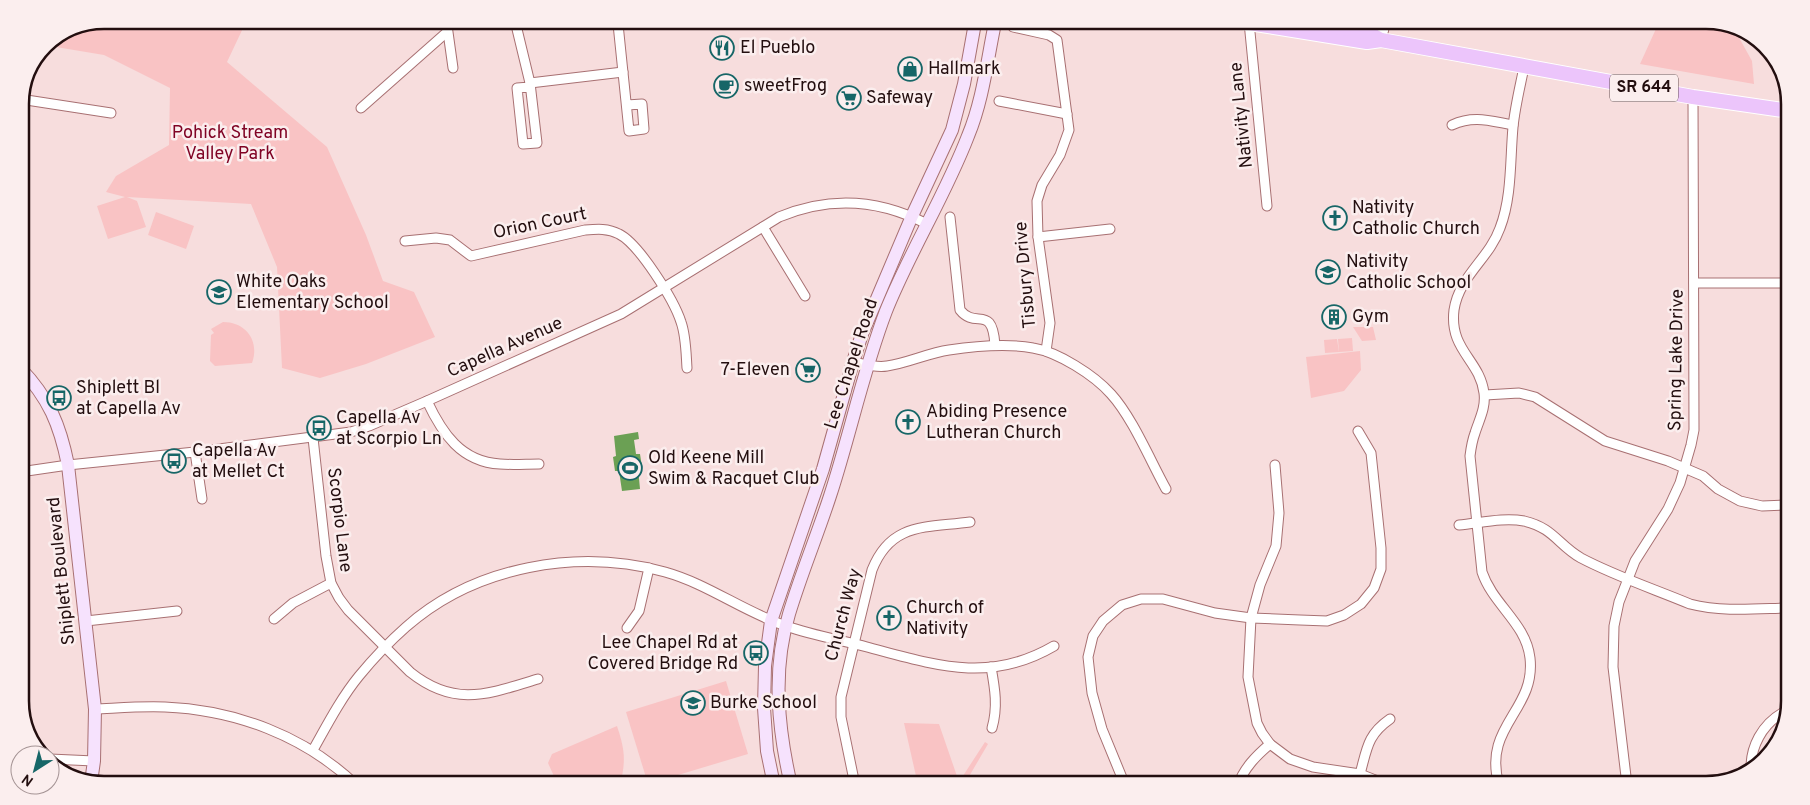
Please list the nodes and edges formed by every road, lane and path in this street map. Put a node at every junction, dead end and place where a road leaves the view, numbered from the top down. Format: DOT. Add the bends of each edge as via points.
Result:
graph roads {
  1 [pos="446,29"];
  2 [pos="447,29"];
  3 [pos="517,29"];
  4 [pos="619,29"];
  5 [pos="974,29"];
  6 [pos="993,29"];
  7 [pos="1022,29"];
  8 [pos="1248,29"];
  9 [pos="1289,29"];
  10 [pos="1349,29"];
  11 [pos="1384,29"];
  12 [pos="1381,40"];
  13 [pos="1524,67"];
  14 [pos="453,68"];
  15 [pos="623,72"];
  16 [pos="530,85"];
  17 [pos="1693,97"];
  18 [pos="29,100"];
  19 [pos="999,101"];
  20 [pos="627,105"];
  21 [pos="361,108"];
  22 [pos="1781,110"];
  23 [pos="112,113"];
  24 [pos="1067,114"];
  25 [pos="1452,125"];
  26 [pos="1513,125"];
  27 [pos="1268,206"];
  28 [pos="912,216"];
  29 [pos="950,217"];
  30 [pos="927,224"];
  31 [pos="763,227"];
  32 [pos="1110,229"];
  33 [pos="1038,237"];
  34 [pos="405,241"];
  35 [pos="1694,283"];
  36 [pos="1781,283"];
  37 [pos="663,289"];
  38 [pos="805,296"];
  39 [pos="995,346"];
  40 [pos="1046,351"];
  41 [pos="853,362"];
  42 [pos="867,365"];
  43 [pos="687,368"];
  44 [pos="29,379"];
  45 [pos="1485,395"];
  46 [pos="427,401"];
  47 [pos="1358,431"];
  48 [pos="313,438"];
  49 [pos="195,452"];
  50 [pos="539,464"];
  51 [pos="68,465"];
  52 [pos="1275,465"];
  53 [pos="1684,468"];
  54 [pos="29,471"];
  55 [pos="1166,489"];
  56 [pos="202,499"];
  57 [pos="1781,505"];
  58 [pos="970,522"];
  59 [pos="1476,523"];
  60 [pos="1459,525"];
  61 [pos="649,568"];
  62 [pos="1628,578"];
  63 [pos="331,583"];
  64 [pos="1781,608"];
  65 [pos="177,611"];
  66 [pos="1251,618"];
  67 [pos="274,619"];
  68 [pos="86,621"];
  69 [pos="772,621"];
  70 [pos="786,626"];
  71 [pos="626,628"];
  72 [pos="854,644"];
  73 [pos="385,646"];
  74 [pos="1054,646"];
  75 [pos="991,667"];
  76 [pos="538,679"];
  77 [pos="96,709"];
  78 [pos="1780,715"];
  79 [pos="1390,719"];
  80 [pos="992,728"];
  81 [pos="1270,744"];
  82 [pos="313,750"];
  83 [pos="60,759"];
  84 [pos="94,761"];
  85 [pos="1752,761"];
  86 [pos="1360,774"];
  87 [pos="92,775"];
  88 [pos="346,776"];
  89 [pos="772,776"];
  90 [pos="789,776"];
  91 [pos="853,776"];
  92 [pos="1121,776"];
  93 [pos="1242,776"];
  94 [pos="1365,776"];
  95 [pos="1497,776"];
  96 [pos="1626,776"];
  1 -- 21 [label="street"];
  2 -- 14 [label="street"];
  3 -- 16 [label="street"];
  4 -- 15 [label="street"];
  5 -- 28 [label="main road, Lee Chapel Road" via="952,130"];
  6 -- 30 [label="main road, Lee Chapel Road" via="973,124"];
  7 -- 24 [label="street, Tisbury Drive" via="1050,35 1057,40"];
  8 -- 27 [label="street, Nativity Lane"];
  9 -- 12 [label="main road, SR 644" via="1366,42"];
  10 -- 12 [label="main road, SR 644" via="1367,32"];
  11 -- 12 [label="street"];
  12 -- 13 [label="main road, SR 644"];
  13 -- 17 [label="main road, SR 644"];
  13 -- 26 [label="street"];
  15 -- 16 [label="street"];
  15 -- 20 [label="street"];
  16 -- 16 [label="street" via="517,88 523,144 537,144"];
  17 -- 22 [label="main road, SR 644"];
  17 -- 35 [label="street, Spring Lake Drive"];
  18 -- 23 [label="street"];
  19 -- 24 [label="street"];
  24 -- 33 [label="street, Tisbury Drive" via="1069,130 1037,201"];
  25 -- 26 [label="street" via="1472,118"];
  26 -- 45 [label="street" via="1507,201 1502,223 1490,250 1463,284 1454,313 1458,342 1480,377"];
  28 -- 30 [label="street, Capella Avenue"];
  28 -- 31 [label="street, Capella Avenue" via="891,209 835,202 795,210"];
  28 -- 41 [label="main road, Lee Chapel Road" via="872,307"];
  29 -- 39 [label="street" via="960,310 969,318 982,318 991,324"];
  30 -- 42 [label="main road, Lee Chapel Road" via="894,293"];
  31 -- 37 [label="street, Capella Avenue"];
  31 -- 38 [label="street"];
  32 -- 33 [label="street"];
  33 -- 40 [label="street, Tisbury Drive" via="1050,323"];
  34 -- 37 [label="street, Orion Court" via="450,240 471,256 603,228 633,243"];
  35 -- 36 [label="street"];
  35 -- 53 [label="street, Spring Lake Drive" via="1695,416"];
  37 -- 43 [label="street, Orion Court" via="682,323"];
  37 -- 46 [label="street, Capella Avenue" via="621,314"];
  39 -- 40 [label="street"];
  39 -- 42 [label="street" via="936,353 887,366"];
  40 -- 55 [label="street" via="1086,371 1111,394"];
  41 -- 42 [label="street"];
  41 -- 69 [label="main road, Lee Chapel Road" via="826,461"];
  42 -- 70 [label="main road, Lee Chapel Road" via="830,496"];
  44 -- 51 [label="main road, Shiplett Boulevard" via="55,416"];
  45 -- 53 [label="street" via="1519,393 1535,397 1605,441"];
  45 -- 59 [label="street" via="1470,456"];
  46 -- 48 [label="street, Capella Avenue" via="370,426"];
  46 -- 50 [label="street" via="445,435 476,458 498,464"];
  47 -- 66 [label="street" via="1371,453 1381,562 1374,588 1360,604 1327,621"];
  48 -- 49 [label="street, Capella Avenue"];
  48 -- 63 [label="street, Scorpio Lane"];
  49 -- 51 [label="street, Capella Avenue"];
  49 -- 56 [label="street"];
  51 -- 54 [label="street, Capella Avenue"];
  51 -- 68 [label="main road, Shiplett Boulevard"];
  52 -- 66 [label="street" via="1279,514 1276,546"];
  53 -- 57 [label="street" via="1703,476 1740,501 1762,506"];
  53 -- 62 [label="street, Spring Lake Drive" via="1668,509"];
  58 -- 72 [label="street, Church Way" via="913,529 886,545 872,570"];
  59 -- 60 [label="street"];
  59 -- 62 [label="street" via="1512,520 1536,525 1580,557"];
  59 -- 95 [label="street" via="1485,580 1520,629 1530,659 1526,692 1504,728 1497,748"];
  61 -- 69 [label="street" via="692,582"];
  61 -- 71 [label="street" via="638,612"];
  61 -- 73 [label="street" via="579,562 507,573 471,586 438,604"];
  62 -- 64 [label="street" via="1702,608"];
  62 -- 96 [label="street, Spring Lake Drive" via="1616,611 1613,648"];
  63 -- 67 [label="street" via="293,603"];
  63 -- 73 [label="street, Scorpio Lane" via="348,610"];
  65 -- 68 [label="street"];
  66 -- 81 [label="street" via="1248,677 1257,723"];
  66 -- 92 [label="street" via="1163,599 1141,599 1122,605 1105,619 1094,636 1088,657 1092,693 1102,729"];
  68 -- 77 [label="main road, Shiplett Boulevard"];
  69 -- 70 [label="street"];
  69 -- 89 [label="main road, Lee Chapel Road" via="765,666 764,708"];
  70 -- 72 [label="street"];
  70 -- 90 [label="main road, Lee Chapel Road" via="778,701 781,739"];
  72 -- 75 [label="street" via="940,666"];
  72 -- 91 [label="street, Church Way" via="840,704"];
  73 -- 76 [label="street, Scorpio Lane" via="421,680 451,693 492,692"];
  73 -- 82 [label="street" via="358,678"];
  74 -- 75 [label="street" via="1022,661"];
  75 -- 80 [label="street" via="996,701"];
  77 -- 82 [label="street" via="162,706 213,712 268,728"];
  77 -- 84 [label="main road, Shiplett Boulevard"];
  78 -- 85 [label="street" via="1761,733"];
  79 -- 86 [label="street" via="1377,728 1371,738"];
  81 -- 86 [label="street" via="1290,759 1305,765"];
  81 -- 93 [label="street" via="1250,763"];
  82 -- 88 [label="street"];
  83 -- 84 [label="street"];
  84 -- 87 [label="main road, Shiplett Boulevard"];
  86 -- 94 [label="street"];
}
